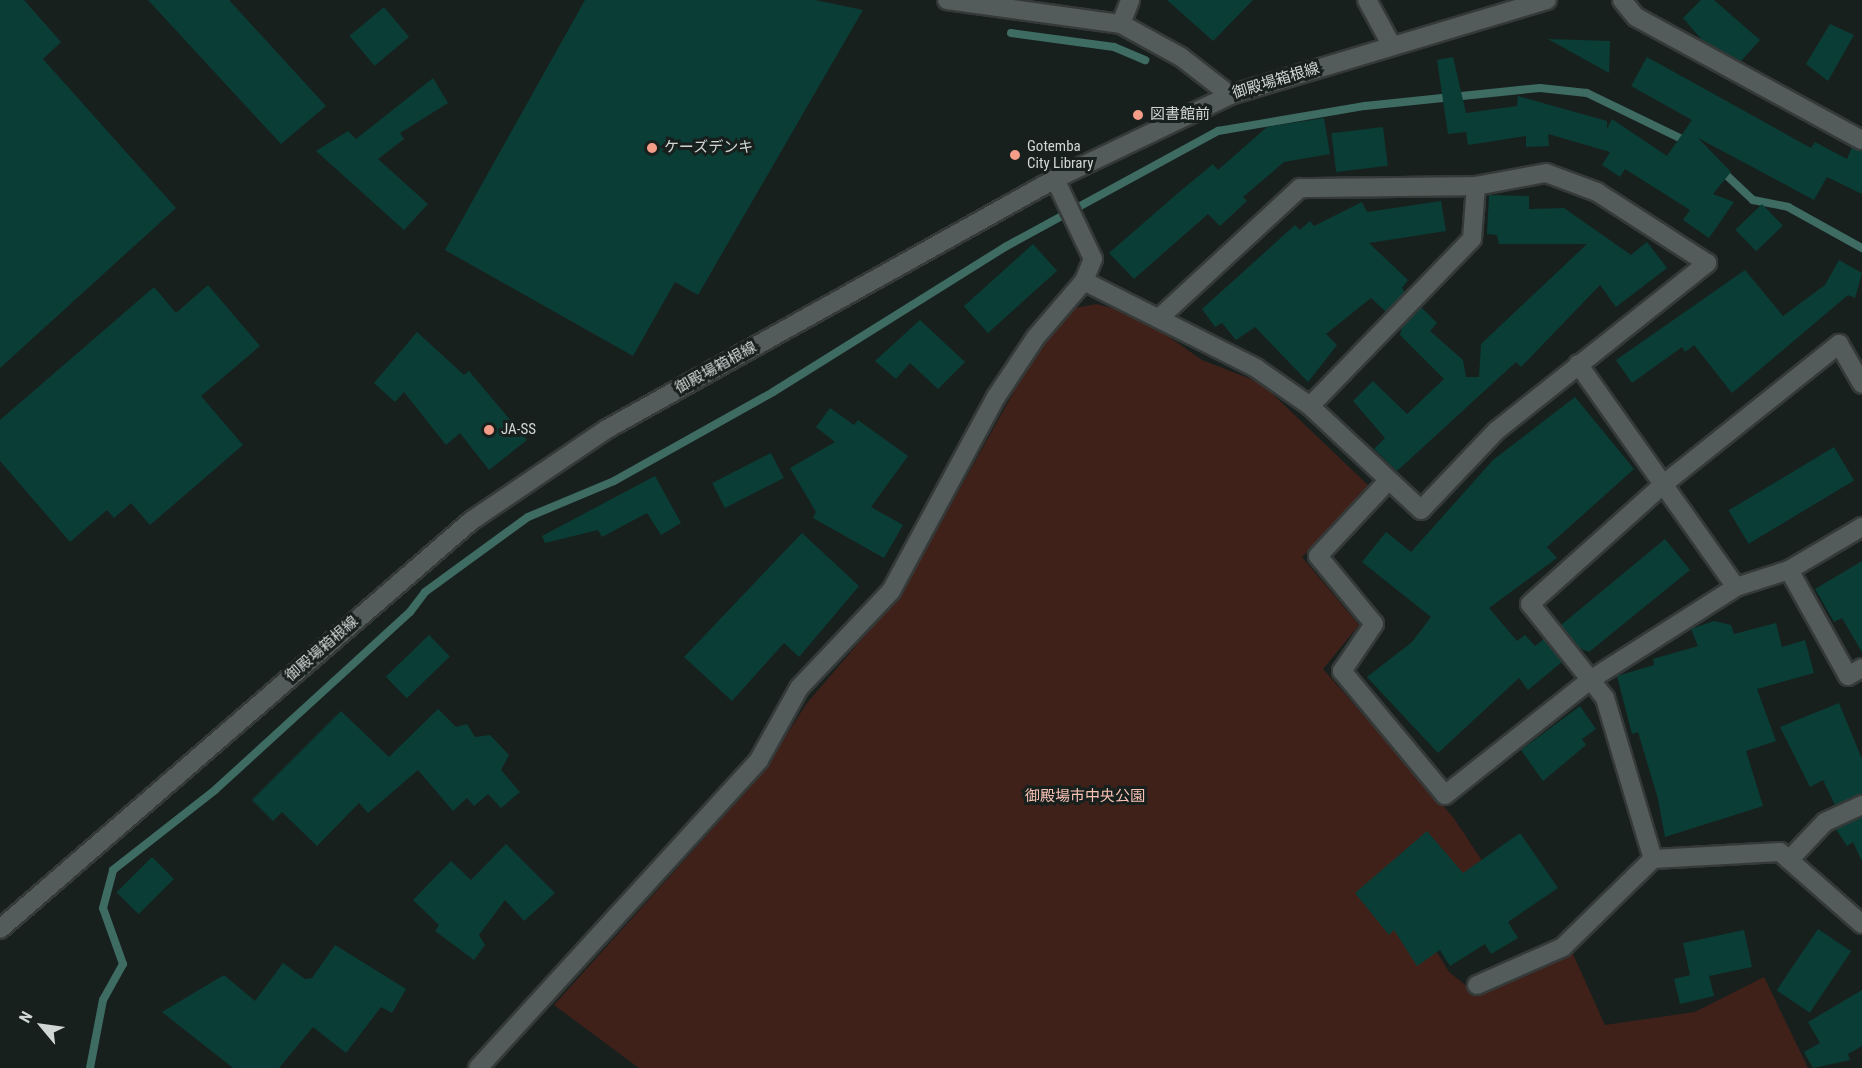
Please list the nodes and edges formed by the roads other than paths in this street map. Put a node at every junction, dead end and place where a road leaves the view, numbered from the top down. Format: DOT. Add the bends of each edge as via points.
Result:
graph roads {
  1 [pos="947,0"];
  2 [pos="1130,0"];
  3 [pos="1367,0"];
  4 [pos="1547,0"];
  5 [pos="1622,0"];
  6 [pos="1121,24"];
  7 [pos="1392,46"];
  8 [pos="1230,95"];
  9 [pos="1862,140"];
  10 [pos="1055,179"];
  11 [pos="1476,186"];
  12 [pos="1084,280"];
  13 [pos="1159,318"];
  14 [pos="1578,364"];
  15 [pos="1862,384"];
  16 [pos="1310,406"];
  17 [pos="1387,482"];
  18 [pos="1665,483"];
  19 [pos="1862,527"];
  20 [pos="1789,570"];
  21 [pos="1736,587"];
  22 [pos="1862,668"];
  23 [pos="1590,680"];
  24 [pos="1862,805"];
  25 [pos="1653,860"];
  26 [pos="1789,860"];
  27 [pos="1862,924"];
  28 [pos="0,929"];
  29 [pos="1478,985"];
  30 [pos="478,1068"];
  1 -- 6 [label="street"];
  2 -- 6 [label="street"];
  3 -- 7 [label="street"];
  4 -- 7 [label="street, 御殿場箱根線"];
  5 -- 9 [label="street" via="1636,18"];
  6 -- 8 [label="street" via="1181,57"];
  7 -- 8 [label="street, 御殿場箱根線"];
  8 -- 10 [label="street, 御殿場箱根線"];
  10 -- 12 [label="street" via="1093,259"];
  10 -- 28 [label="street, 御殿場箱根線" via="607,429 471,521"];
  11 -- 13 [label="street" via="1300,188"];
  11 -- 14 [label="street" via="1546,173 1596,192 1707,264"];
  11 -- 16 [label="street" via="1472,239"];
  12 -- 13 [label="street"];
  12 -- 30 [label="street" via="1036,337 996,397 891,591 799,688 759,760"];
  13 -- 16 [label="street" via="1256,368"];
  14 -- 17 [label="street" via="1496,431 1421,510"];
  14 -- 18 [label="street"];
  15 -- 18 [label="street" via="1839,344"];
  16 -- 17 [label="street"];
  17 -- 23 [label="street" via="1318,556 1374,624 1342,671 1445,795"];
  18 -- 21 [label="street"];
  18 -- 23 [label="street" via="1530,604"];
  19 -- 20 [label="street"];
  20 -- 21 [label="street"];
  20 -- 22 [label="street" via="1848,676"];
  21 -- 23 [label="street"];
  23 -- 25 [label="street" via="1605,698"];
  24 -- 26 [label="street" via="1824,822"];
  25 -- 26 [label="street" via="1780,852"];
  25 -- 29 [label="street" via="1563,947"];
  26 -- 27 [label="street"];
}
